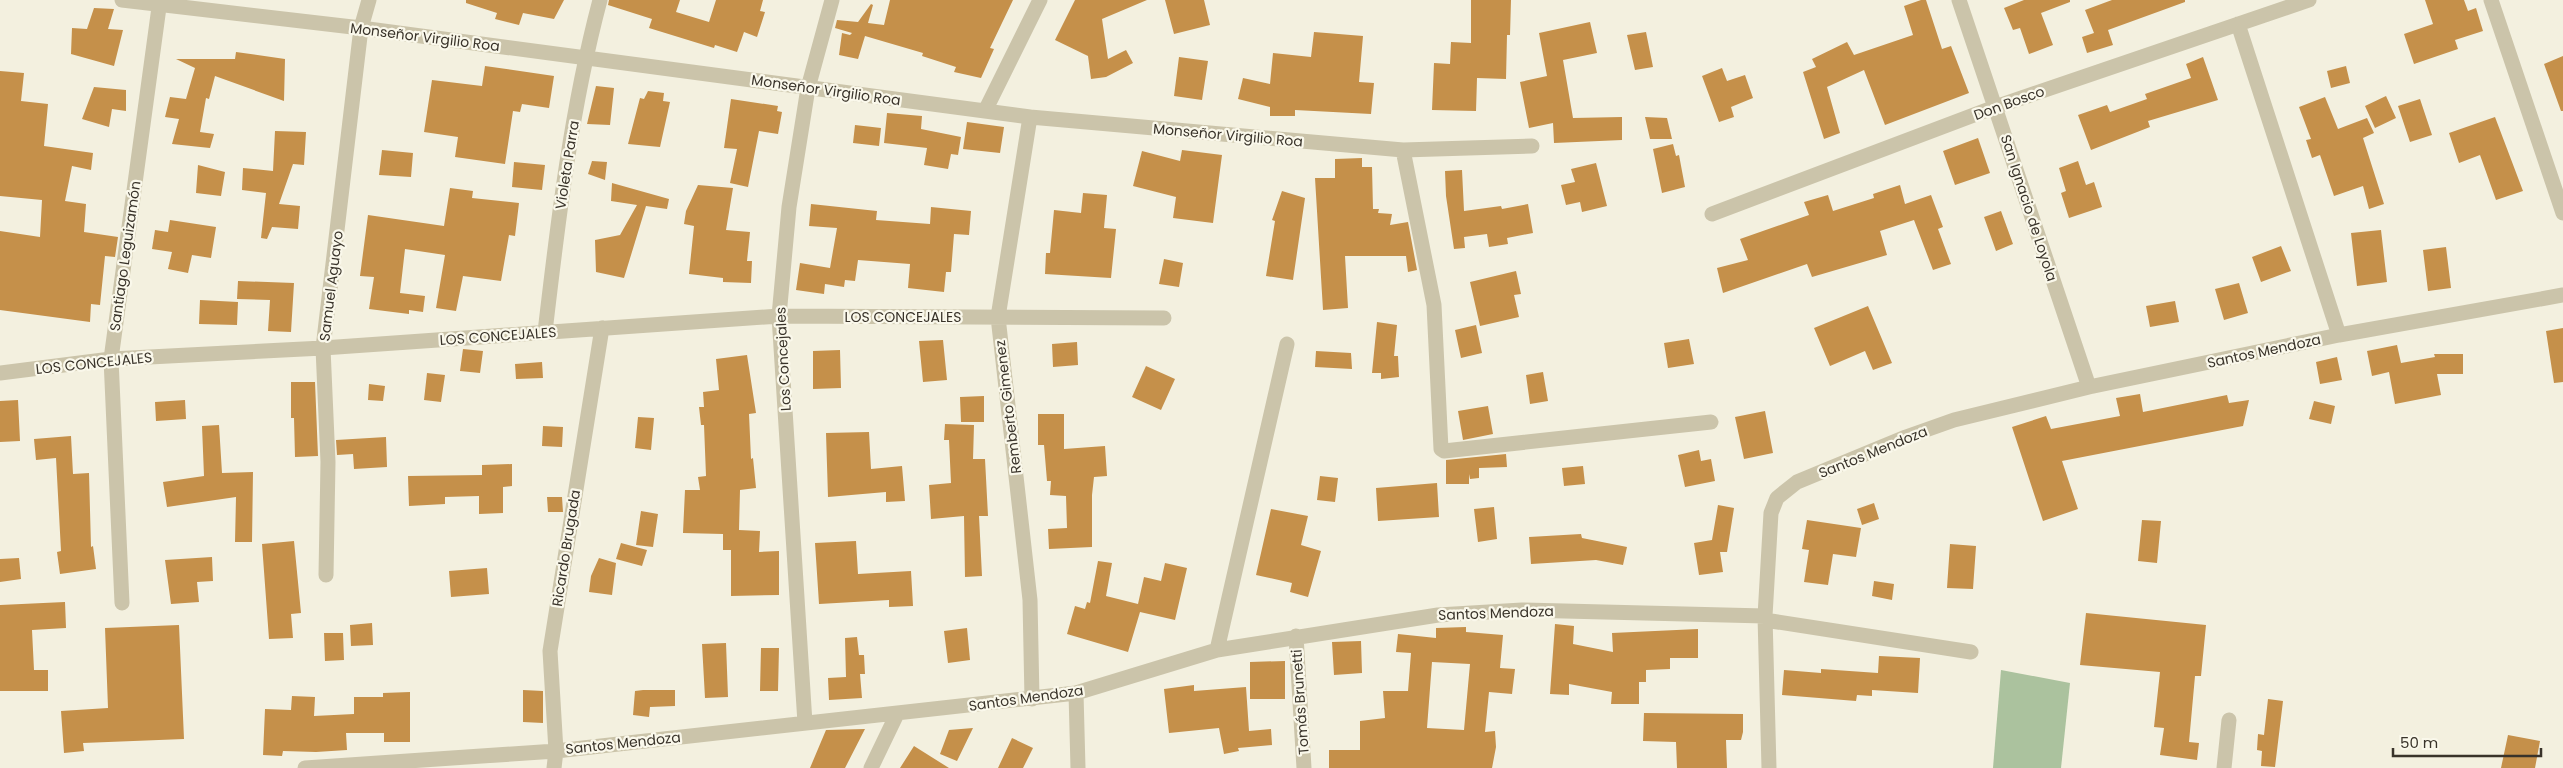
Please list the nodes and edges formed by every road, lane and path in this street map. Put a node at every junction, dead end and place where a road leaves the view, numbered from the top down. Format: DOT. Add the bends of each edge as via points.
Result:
graph roads {
  1 [pos="122,0"];
  2 [pos="369,0"];
  3 [pos="600,0"];
  4 [pos="832,0"];
  5 [pos="1040,0"];
  6 [pos="1960,0"];
  7 [pos="2309,0"];
  8 [pos="2491,0"];
  9 [pos="159,3"];
  10 [pos="2238,24"];
  11 [pos="361,28"];
  12 [pos="584,58"];
  13 [pos="808,88"];
  14 [pos="1995,107"];
  15 [pos="985,112"];
  16 [pos="1030,117"];
  17 [pos="1532,146"];
  18 [pos="1403,150"];
  19 [pos="1712,214"];
  20 [pos="2563,214"];
  21 [pos="2563,295"];
  22 [pos="779,316"];
  23 [pos="998,317"];
  24 [pos="1164,318"];
  25 [pos="602,328"];
  26 [pos="545,332"];
  27 [pos="2339,335"];
  28 [pos="1288,344"];
  29 [pos="323,348"];
  30 [pos="111,359"];
  31 [pos="0,373"];
  32 [pos="2089,387"];
  33 [pos="1711,422"];
  34 [pos="326,575"];
  35 [pos="122,603"];
  36 [pos="1765,618"];
  37 [pos="1296,636"];
  38 [pos="1217,650"];
  39 [pos="1971,652"];
  40 [pos="1076,693"];
  41 [pos="1032,698"];
  42 [pos="897,714"];
  43 [pos="2229,720"];
  44 [pos="805,723"];
  45 [pos="556,751"];
  46 [pos="305,768"];
  47 [pos="554,768"];
  48 [pos="871,768"];
  49 [pos="1078,768"];
  50 [pos="1304,768"];
  51 [pos="1769,768"];
  52 [pos="2224,768"];
  1 -- 9 [label="street, Monseñor Virgilio Roa"];
  2 -- 11 [label="street, Samuel Aguayo"];
  3 -- 12 [label="street, Violeta Parra"];
  4 -- 13 [label="street, Los Concejales"];
  5 -- 15 [label="street"];
  6 -- 14 [label="street, San Ignacio de Loyola"];
  7 -- 10 [label="street, Don Bosco"];
  8 -- 20 [label="street"];
  9 -- 11 [label="street, Monseñor Virgilio Roa"];
  9 -- 30 [label="street, Santiago Leguizamón"];
  10 -- 14 [label="street, Don Bosco"];
  10 -- 27 [label="street"];
  11 -- 12 [label="street, Monseñor Virgilio Roa"];
  11 -- 29 [label="street, Samuel Aguayo"];
  12 -- 13 [label="street, Monseñor Virgilio Roa"];
  12 -- 26 [label="street, Violeta Parra" via="559,212"];
  13 -- 15 [label="street, Monseñor Virgilio Roa"];
  13 -- 22 [label="street, Los Concejales" via="789,207"];
  14 -- 19 [label="street, Don Bosco"];
  14 -- 32 [label="street, San Ignacio de Loyola"];
  15 -- 16 [label="street, Monseñor Virgilio Roa"];
  16 -- 18 [label="street, Monseñor Virgilio Roa"];
  16 -- 23 [label="street, Remberto Gimenez"];
  17 -- 18 [label="street, Monseñor Virgilio Roa"];
  18 -- 33 [label="street" via="1434,305 1441,449"];
  21 -- 27 [label="street, Santos Mendoza"];
  22 -- 23 [label="street, LOS CONCEJALES"];
  22 -- 25 [label="street, LOS CONCEJALES"];
  22 -- 44 [label="street, Los Concejales"];
  23 -- 24 [label="street, LOS CONCEJALES"];
  23 -- 41 [label="street, Remberto Gimenez" via="1030,600"];
  25 -- 26 [label="street, LOS CONCEJALES"];
  25 -- 45 [label="street, Ricardo Brugada" via="550,651"];
  26 -- 29 [label="street, LOS CONCEJALES"];
  27 -- 32 [label="street, Santos Mendoza"];
  28 -- 38 [label="street"];
  29 -- 30 [label="street, LOS CONCEJALES"];
  29 -- 34 [label="street, Samuel Aguayo" via="328,462"];
  30 -- 31 [label="street, LOS CONCEJALES"];
  30 -- 35 [label="street, Santiago Leguizamón"];
  32 -- 36 [label="street, Santos Mendoza" via="1954,420 1797,482 1785,490 1777,498 1771,513"];
  36 -- 37 [label="street, Santos Mendoza" via="1522,610 1438,615"];
  36 -- 39 [label="street"];
  36 -- 51 [label="street"];
  37 -- 38 [label="street, Santos Mendoza"];
  37 -- 50 [label="street, Tomás Brunetti"];
  38 -- 40 [label="street, Santos Mendoza"];
  40 -- 41 [label="street, Santos Mendoza"];
  40 -- 49 [label="street"];
  41 -- 42 [label="street, Santos Mendoza"];
  42 -- 44 [label="street, Santos Mendoza"];
  42 -- 48 [label="street"];
  43 -- 52 [label="street"];
  44 -- 45 [label="street, Santos Mendoza"];
  45 -- 46 [label="street, Santos Mendoza"];
  45 -- 47 [label="street, Ricardo Brugada"];
}
